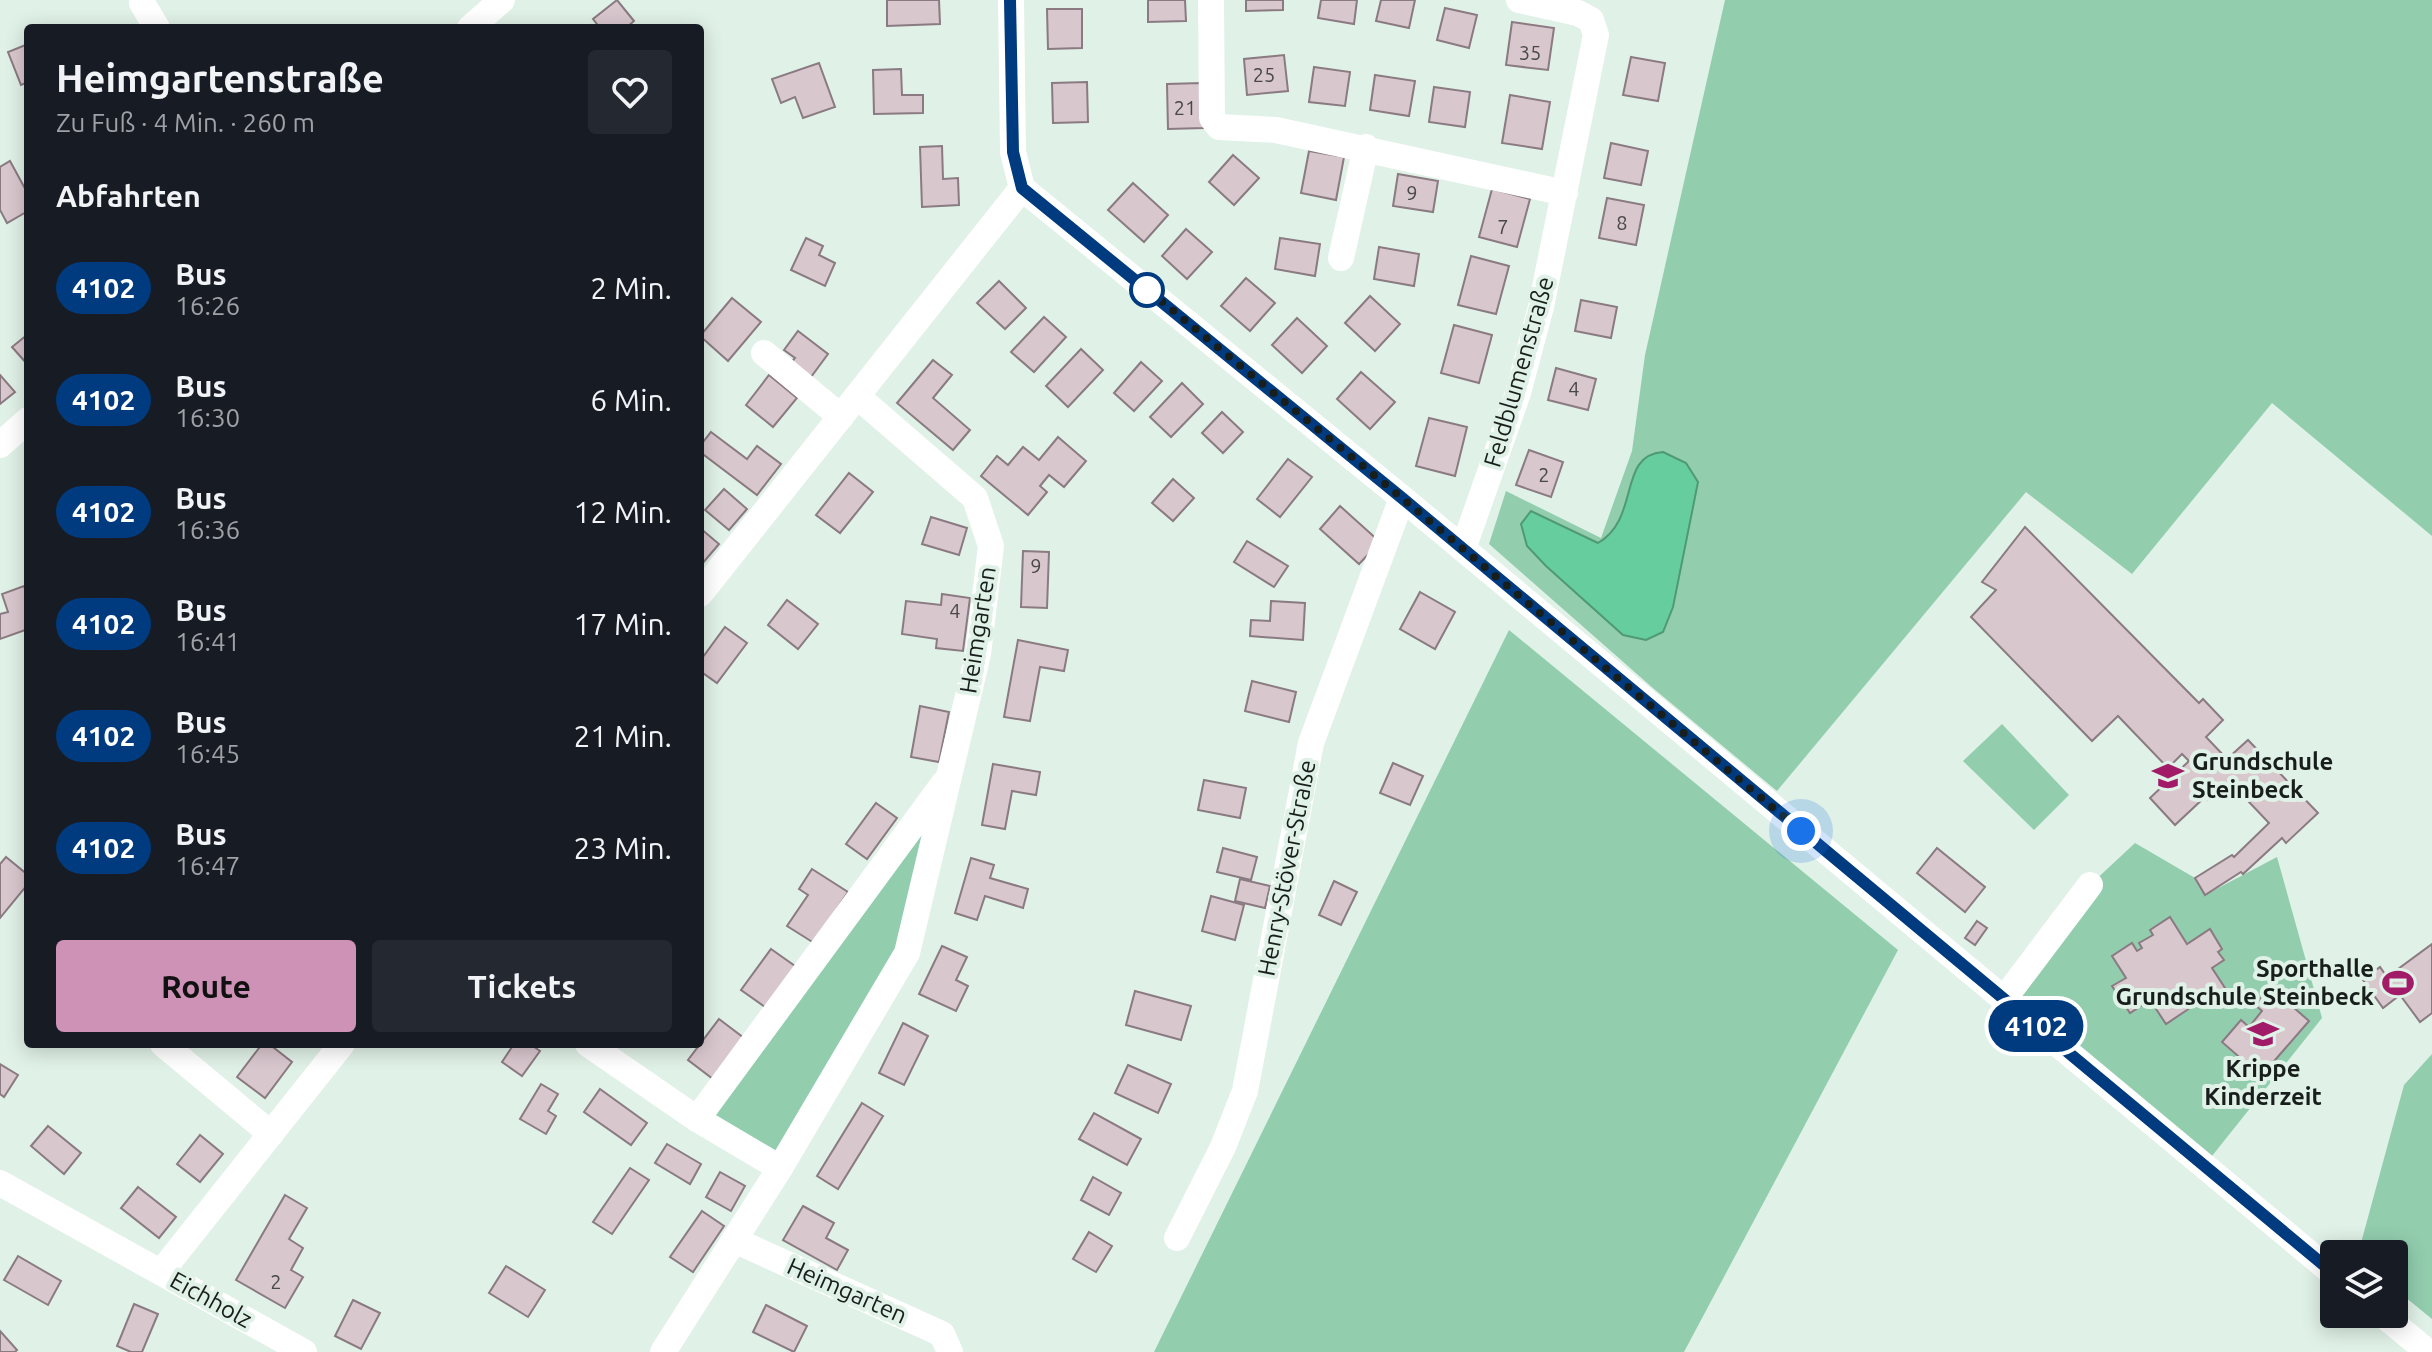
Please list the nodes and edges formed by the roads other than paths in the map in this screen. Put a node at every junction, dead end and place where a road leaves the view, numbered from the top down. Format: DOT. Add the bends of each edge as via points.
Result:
graph roads {
  1 [pos="502,0"];
  2 [pos="1011,0"];
  3 [pos="1211,0"];
  4 [pos="1519,0"];
  5 [pos="142,3"];
  6 [pos="155,24"];
  7 [pos="475,24"];
  8 [pos="1366,147"];
  9 [pos="1022,188"];
  10 [pos="1565,193"];
  11 [pos="1341,258"];
  12 [pos="764,353"];
  13 [pos="857,396"];
  14 [pos="841,417"];
  15 [pos="24,424"];
  16 [pos="0,445"];
  17 [pos="1402,498"];
  18 [pos="1463,549"];
  19 [pos="704,589"];
  20 [pos="951,774"];
  21 [pos="2090,885"];
  22 [pos="2004,999"];
  23 [pos="168,1048"];
  24 [pos="339,1048"];
  25 [pos="594,1048"];
  26 [pos="697,1119"];
  27 [pos="271,1134"];
  28 [pos="780,1168"];
  29 [pos="0,1183"];
  30 [pos="1177,1238"];
  31 [pos="734,1240"];
  32 [pos="2320,1262"];
  33 [pos="161,1272"];
  34 [pos="2399,1328"];
  35 [pos="304,1352"];
  36 [pos="663,1352"];
  37 [pos="950,1352"];
  38 [pos="2428,1352"];
  1 -- 7 [label="street"];
  2 -- 9 [label="street" via="1013,152"];
  3 -- 8 [label="street" via="1212,118 1219,127 1276,130"];
  4 -- 10 [label="street, Feldblumenstraße" via="1578,13 1591,20 1596,35"];
  5 -- 6 [label="street"];
  8 -- 10 [label="street"];
  8 -- 11 [label="street"];
  9 -- 13 [label="street"];
  9 -- 17 [label="street"];
  10 -- 18 [label="street, Feldblumenstraße" via="1518,393"];
  12 -- 14 [label="street"];
  13 -- 14 [label="street"];
  13 -- 20 [label="street, Heimgarten" via="975,498 991,546 978,654"];
  14 -- 19 [label="street"];
  15 -- 16 [label="street"];
  17 -- 18 [label="street"];
  17 -- 30 [label="street, Henry-Stöver-Straße" via="1311,743 1245,1091"];
  18 -- 22 [label="street"];
  20 -- 26 [label="street, Heimgarten"];
  20 -- 28 [label="street, Heimgarten" via="907,953"];
  21 -- 22 [label="street"];
  22 -- 32 [label="street"];
  23 -- 27 [label="street"];
  24 -- 27 [label="street"];
  25 -- 26 [label="street"];
  26 -- 28 [label="street"];
  27 -- 33 [label="street"];
  28 -- 31 [label="street, Heimgarten"];
  29 -- 33 [label="street, Eichholz"];
  31 -- 36 [label="street, Heimgarten"];
  31 -- 37 [label="street, Heimgarten" via="942,1334"];
  33 -- 35 [label="street, Eichholz"];
  34 -- 38 [label="street"];
}
